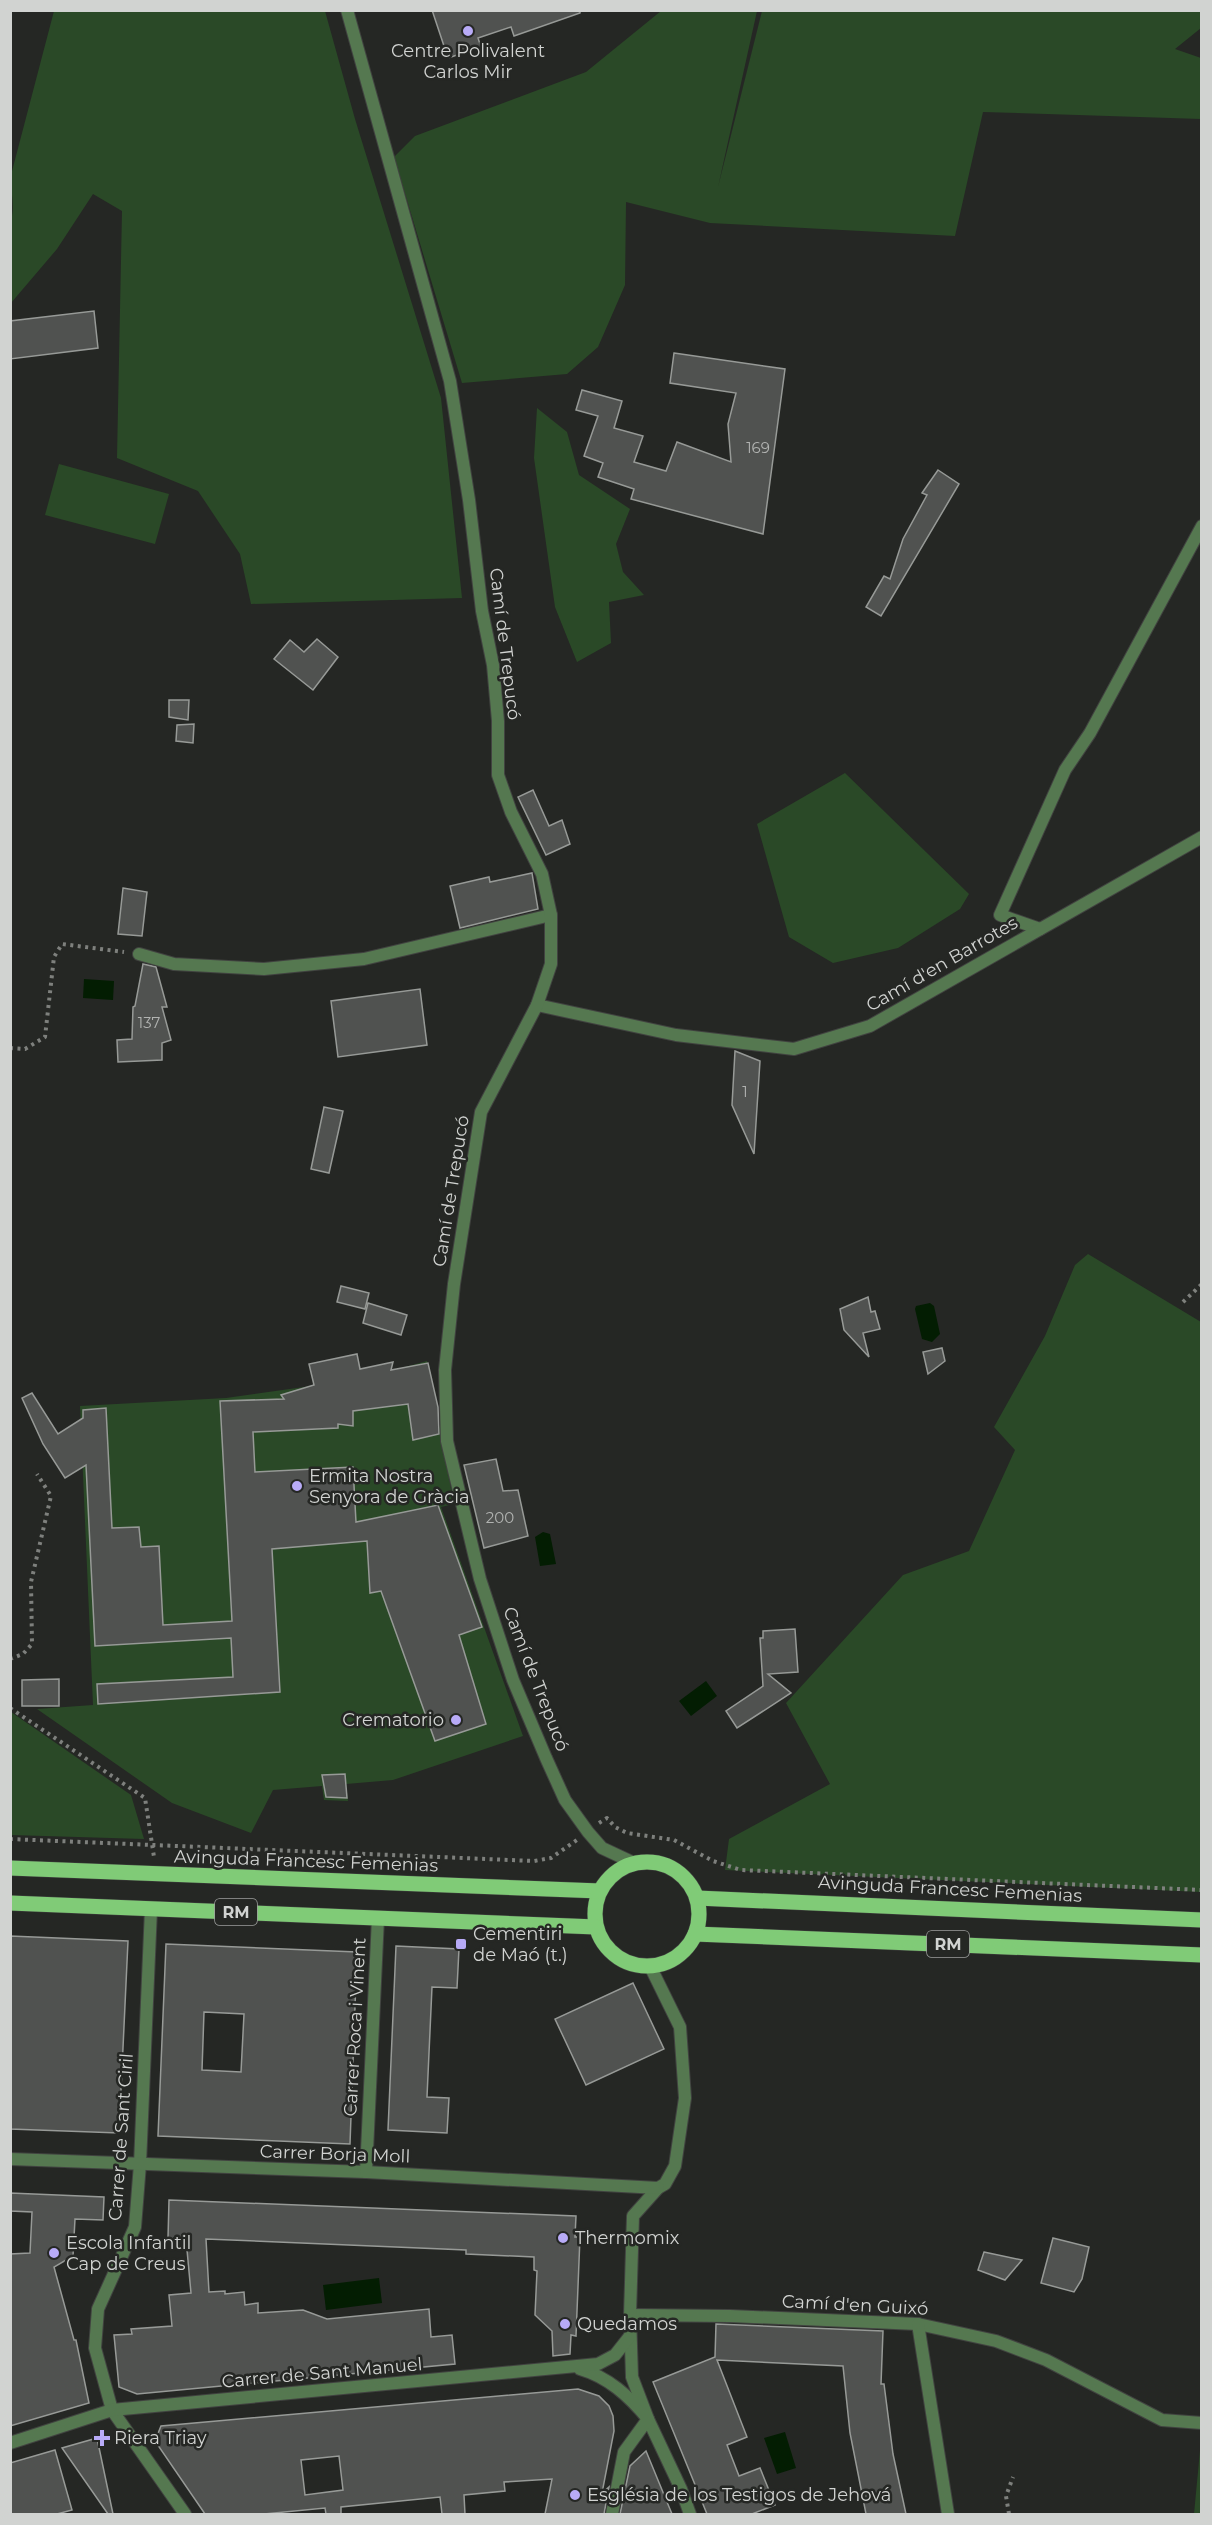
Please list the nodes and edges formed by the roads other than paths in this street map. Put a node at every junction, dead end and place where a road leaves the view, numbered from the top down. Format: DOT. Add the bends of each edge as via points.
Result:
graph roads {
  1 [pos="347,10"];
  2 [pos="1202,526"];
  3 [pos="1202,837"];
  4 [pos="550,915"];
  5 [pos="1040,929"];
  6 [pos="139,954"];
  7 [pos="537,1005"];
  8 [pos="634,1863"];
  9 [pos="10,1868"];
  10 [pos="600,1891"];
  11 [pos="697,1898"];
  12 [pos="10,1903"];
  13 [pos="151,1909"];
  14 [pos="378,1918"];
  15 [pos="1202,1920"];
  16 [pos="597,1927"];
  17 [pos="695,1934"];
  18 [pos="1202,1955"];
  19 [pos="650,1966"];
  20 [pos="10,2159"];
  21 [pos="140,2164"];
  22 [pos="366,2172"];
  23 [pos="658,2188"];
  24 [pos="630,2315"];
  25 [pos="918,2324"];
  26 [pos="630,2336"];
  27 [pos="574,2367"];
  28 [pos="112,2410"];
  29 [pos="648,2419"];
  30 [pos="1201,2423"];
  31 [pos="10,2443"];
  32 [pos="185,2514"];
  33 [pos="612,2514"];
  34 [pos="690,2514"];
  35 [pos="948,2514"];
  1 -- 4 [label="street, Camí de Trepucó" via="450,381 493,665 498,775 511,812 542,874"];
  2 -- 5 [label="street" via="1090,734 1065,770 1000,915"];
  3 -- 5 [label="street, Camí d'en Barrotes"];
  4 -- 6 [label="street" via="364,959 264,969 174,964"];
  4 -- 7 [label="street, Camí de Trepucó" via="551,964"];
  5 -- 7 [label="street, Camí d'en Barrotes" via="870,1026 794,1049 676,1035"];
  7 -- 8 [label="street, Camí de Trepucó" via="481,1112 452,1295 445,1370 447,1441 480,1579 513,1680 546,1758 565,1800 588,1832 602,1848"];
  8 -- 10 [label="main road" via="620,1869"];
  8 -- 11 [label="main road" via="657,1863 679,1872"];
  9 -- 10 [label="main road, Avinguda Francesc Femenias / RM"];
  10 -- 16 [label="main road" via="595,1914"];
  11 -- 15 [label="main road, Avinguda Francesc Femenias / RM"];
  11 -- 17 [label="main road"];
  12 -- 13 [label="main road, RM"];
  13 -- 14 [label="main road, RM"];
  13 -- 21 [label="street, Carrer de Sant Ciril"];
  14 -- 16 [label="main road, RM"];
  14 -- 22 [label="street, Carrer Roca i Vinent"];
  16 -- 19 [label="main road" via="611,1951 635,1965"];
  17 -- 18 [label="main road, RM"];
  17 -- 19 [label="main road" via="684,1950 669,1961"];
  19 -- 23 [label="street" via="680,2027 685,2098 675,2166 665,2184"];
  20 -- 21 [label="street, Carrer Borja Moll"];
  21 -- 22 [label="street, Carrer Borja Moll"];
  21 -- 28 [label="street, Carrer de Sant Ciril" via="135,2227 98,2309 95,2348"];
  22 -- 23 [label="street, Carrer Borja Moll"];
  23 -- 24 [label="street" via="633,2216"];
  24 -- 25 [label="street, Camí d'en Guixó"];
  24 -- 26 [label="street"];
  25 -- 30 [label="street, Camí d'en Guixó" via="996,2341 1046,2360 1162,2420"];
  25 -- 35 [label="street"];
  26 -- 27 [label="street, Carrer de Sant Manuel" via="615,2355 598,2364"];
  26 -- 29 [label="street" via="632,2377"];
  27 -- 28 [label="street, Carrer de Sant Manuel"];
  27 -- 29 [label="street" via="597,2374 615,2386"];
  28 -- 31 [label="street, Carrer de Sant Manuel"];
  28 -- 32 [label="street, Carrer de Sant Ciril"];
  29 -- 33 [label="street" via="624,2452"];
  29 -- 34 [label="street"];
}
